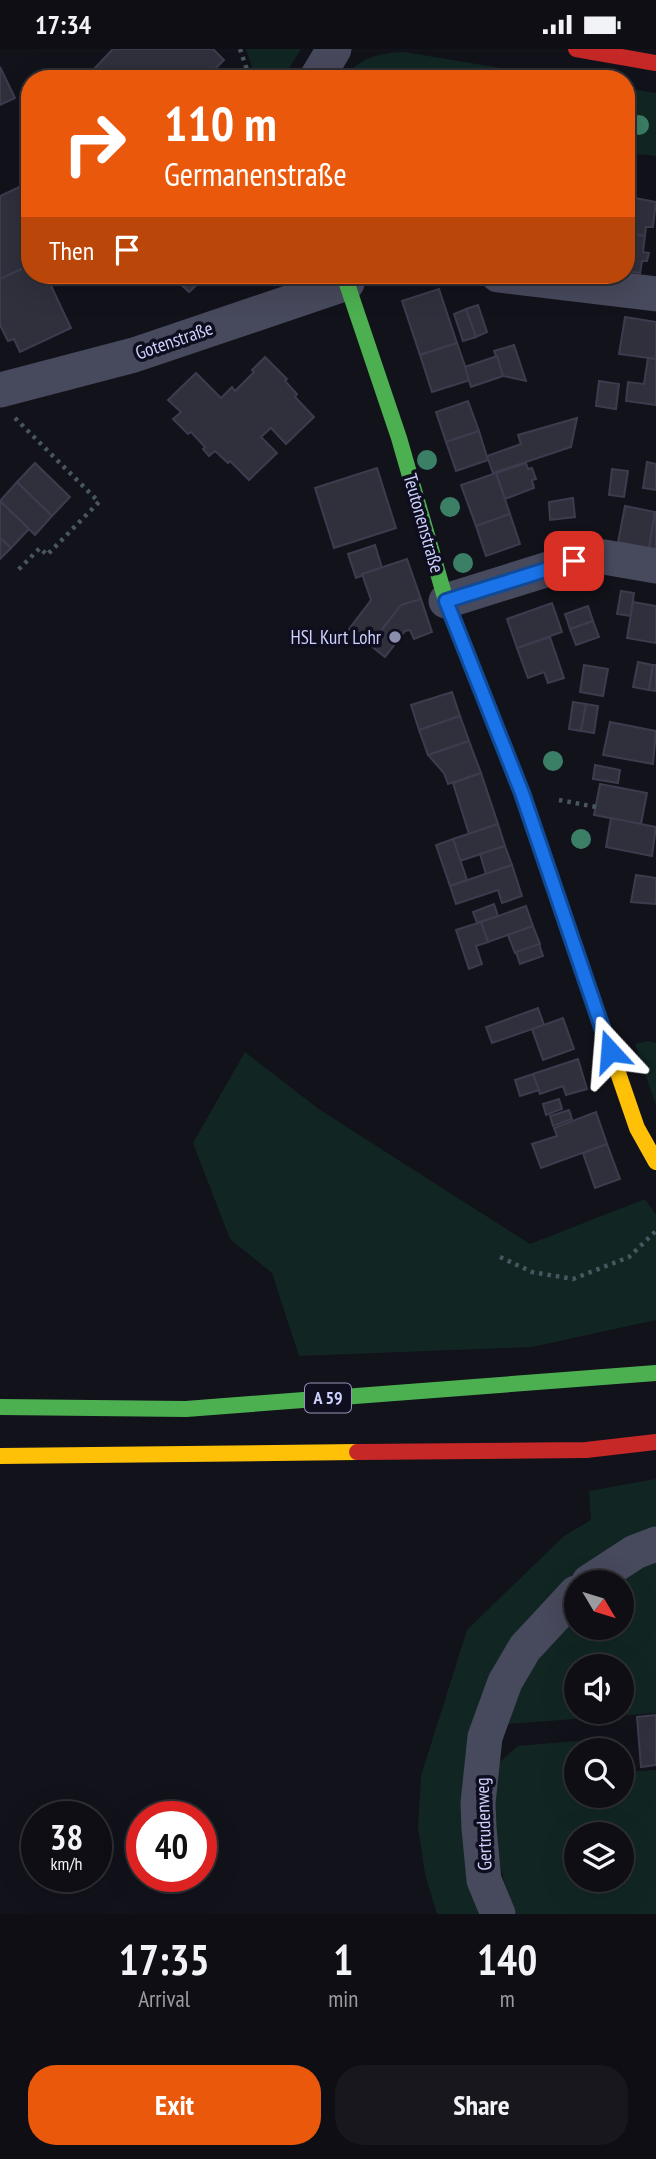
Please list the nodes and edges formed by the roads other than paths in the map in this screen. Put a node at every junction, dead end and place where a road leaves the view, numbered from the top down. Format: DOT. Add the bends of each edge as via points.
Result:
graph roads {
  1 [pos="334,49"];
  2 [pos="576,49"];
  3 [pos="656,63"];
  4 [pos="321,70"];
  5 [pos="331,284"];
  6 [pos="347,284"];
  7 [pos="573,284"];
  8 [pos="656,294"];
  9 [pos="4,400"];
  10 [pos="656,566"];
  11 [pos="446,601"];
  12 [pos="656,1162"];
  13 [pos="656,1373"];
  14 [pos="0,1407"];
  15 [pos="656,1442"];
  16 [pos="0,1456"];
  17 [pos="656,1544"];
  18 [pos="607,1570"];
  19 [pos="564,1606"];
  20 [pos="498,1914"];
  1 -- 4 [label="street"];
  2 -- 3 [label="main road"];
  5 -- 9 [label="street, Gotenstraße"];
  6 -- 11 [label="main road, Teutonenstraße" via="399,438"];
  7 -- 8 [label="street"];
  10 -- 11 [label="street" via="604,557 574,561"];
  11 -- 12 [label="main road, Teutonenstraße" via="522,793 637,1128"];
  13 -- 14 [label="main road, A 59" via="186,1409"];
  15 -- 16 [label="main road" via="586,1450"];
  17 -- 18 [label="street"];
  19 -- 20 [label="street, Gertrudenweg" via="525,1648 505,1682 485,1737 478,1803 481,1852 484,1880"];
}
